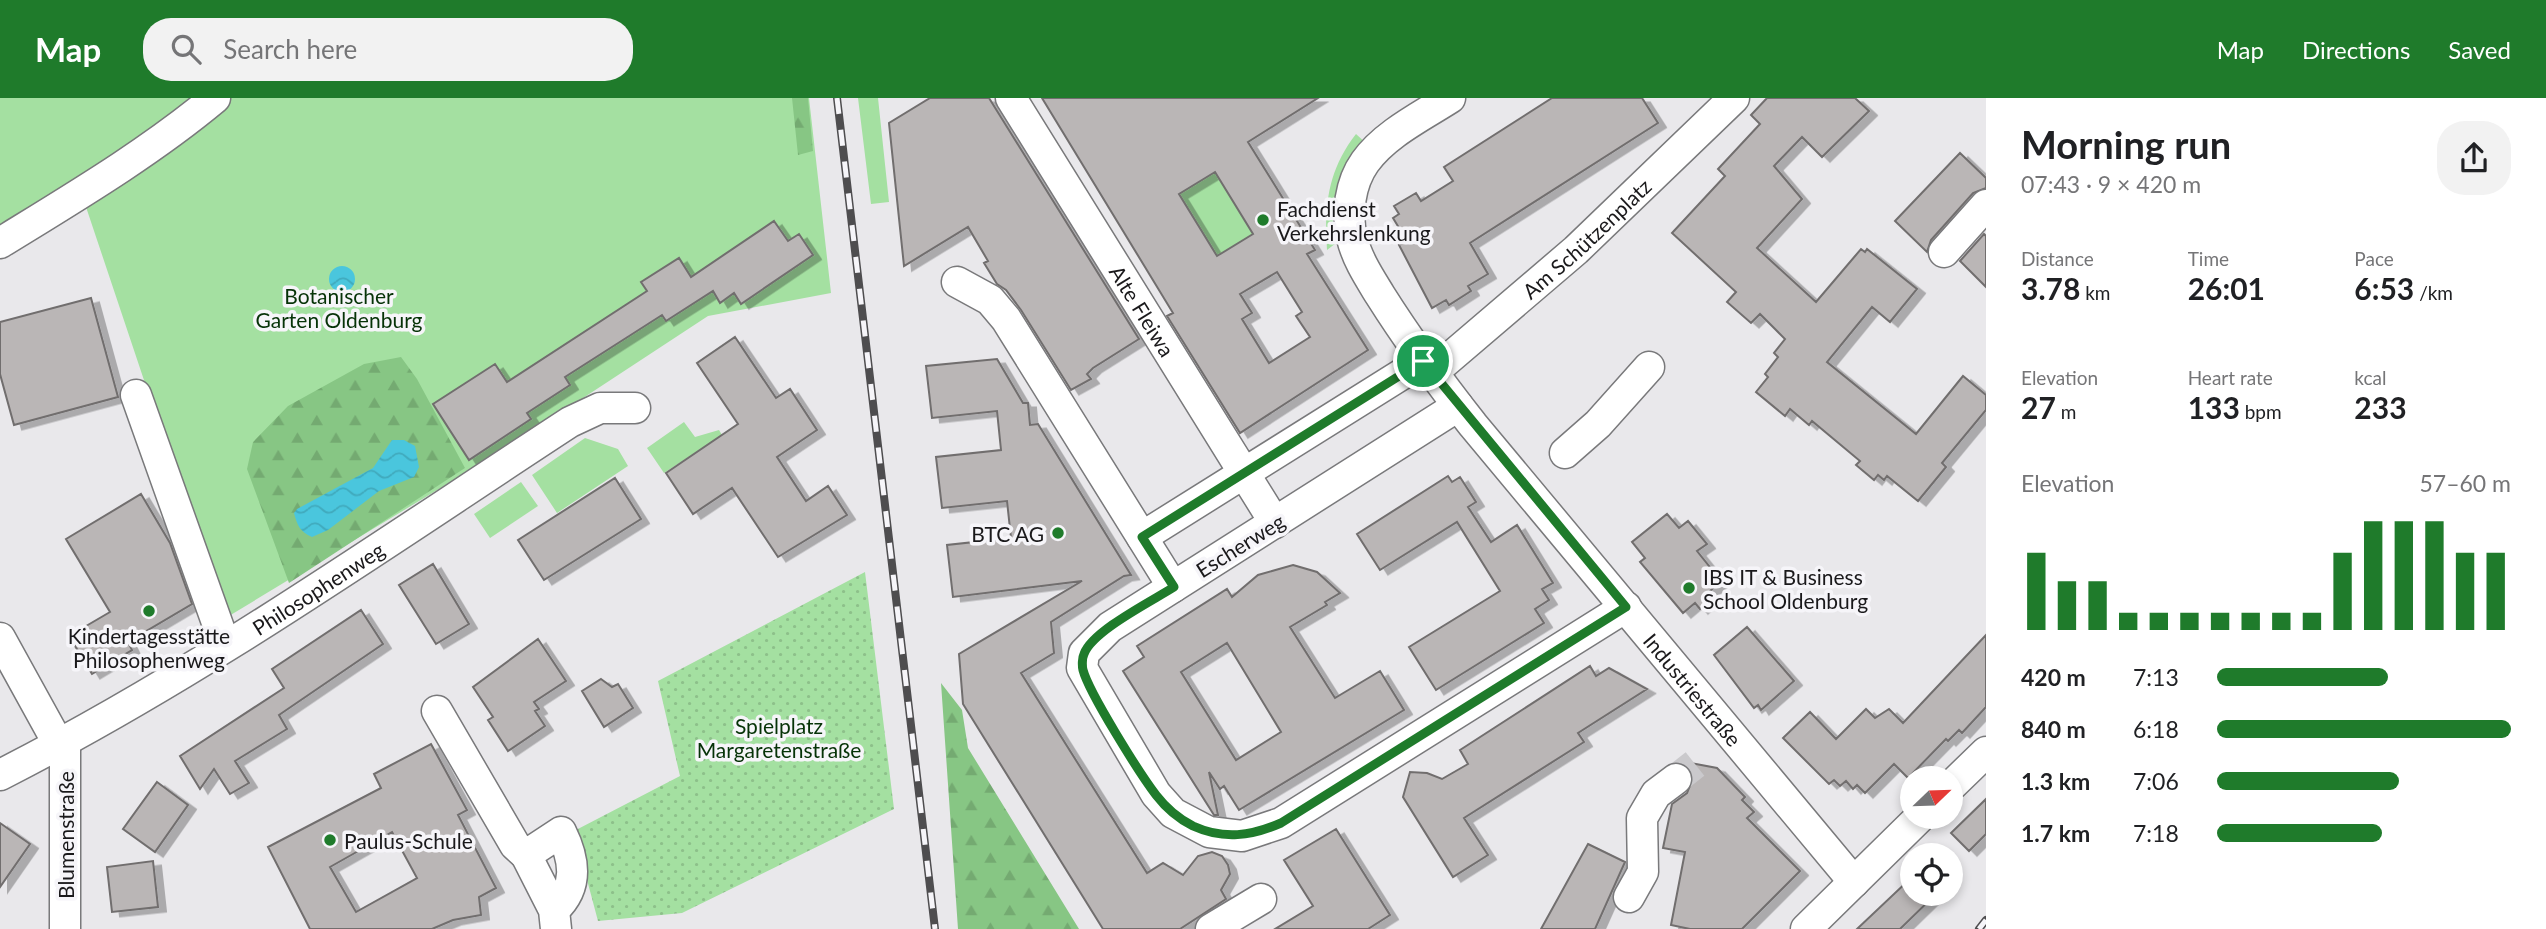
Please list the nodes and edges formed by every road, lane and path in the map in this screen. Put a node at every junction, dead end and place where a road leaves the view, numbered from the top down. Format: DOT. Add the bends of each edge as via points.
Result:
graph roads {
  1 [pos="215,98"];
  2 [pos="1011,98"];
  3 [pos="1450,98"];
  4 [pos="1734,98"];
  5 [pos="1986,205"];
  6 [pos="0,243"];
  7 [pos="1944,252"];
  8 [pos="957,282"];
  9 [pos="1427,367"];
  10 [pos="1649,367"];
  11 [pos="135,395"];
  12 [pos="1458,406"];
  13 [pos="635,408"];
  14 [pos="1564,453"];
  15 [pos="1244,473"];
  16 [pos="1275,523"];
  17 [pos="1142,537"];
  18 [pos="1174,587"];
  19 [pos="1626,607"];
  20 [pos="0,638"];
  21 [pos="225,645"];
  22 [pos="437,711"];
  23 [pos="62,743"];
  24 [pos="1986,752"];
  25 [pos="1964,773"];
  26 [pos="0,775"];
  27 [pos="1676,779"];
  28 [pos="1907,830"];
  29 [pos="526,855"];
  30 [pos="1854,882"];
  31 [pos="1629,897"];
  32 [pos="1261,899"];
  33 [pos="555,920"];
  34 [pos="65,929"];
  35 [pos="1211,929"];
  36 [pos="1806,929"];
  1 -- 6 [label="street" via="176,129"];
  2 -- 15 [label="street, Alte Fleiwa"];
  3 -- 9 [label="street, Industriestraße" via="1378,147 1365,162 1350,205 1351,237 1361,263"];
  4 -- 9 [label="street, Am Schützenplatz" via="1576,250"];
  5 -- 7 [label="street"];
  8 -- 17 [label="street" via="990,300 1006,319"];
  9 -- 12 [label="street, Industriestraße"];
  9 -- 15 [label="street, Am Schützenplatz"];
  10 -- 14 [label="street" via="1598,424"];
  11 -- 21 [label="street"];
  12 -- 16 [label="street, Escherweg"];
  12 -- 19 [label="street, Industriestraße"];
  13 -- 21 [label="street, Philosophenweg" via="600,408 570,422"];
  15 -- 16 [label="street, Alte Fleiwa"];
  15 -- 17 [label="street, Am Schützenplatz"];
  16 -- 18 [label="street, Escherweg"];
  17 -- 18 [label="street"];
  18 -- 19 [label="street, Escherweg" via="1094,640 1084,653 1082,668 1156,794 1173,813 1209,832 1242,836 1281,823"];
  19 -- 30 [label="street, Industriestraße"];
  20 -- 23 [label="street"];
  21 -- 23 [label="street, Philosophenweg"];
  22 -- 29 [label="street" via="515,845"];
  23 -- 26 [label="street, Philosophenweg"];
  23 -- 34 [label="street, Blumenstraße"];
  24 -- 25 [label="street"];
  27 -- 31 [label="street" via="1656,794 1642,818 1643,872"];
  28 -- 30 [label="street"];
  29 -- 33 [label="street"];
  29 -- 33 [label="street" via="561,832 569,847 574,879"];
  30 -- 36 [label="street"];
  32 -- 35 [label="street"];
}
